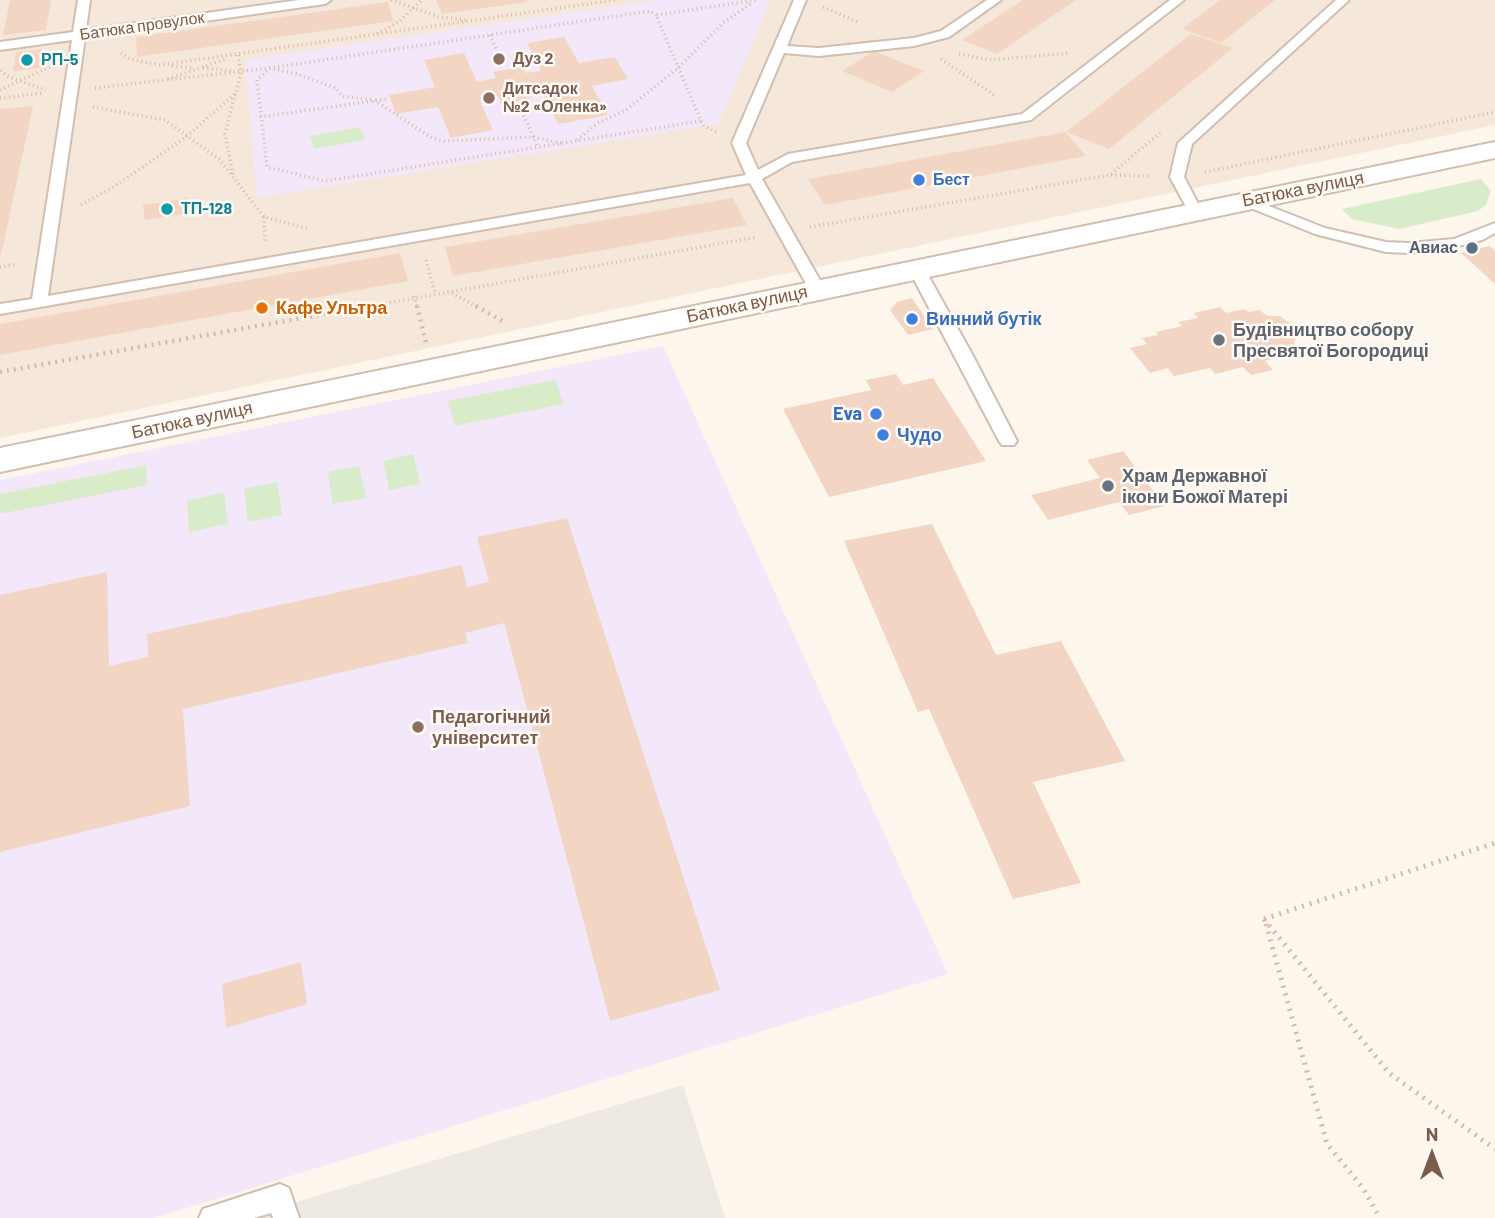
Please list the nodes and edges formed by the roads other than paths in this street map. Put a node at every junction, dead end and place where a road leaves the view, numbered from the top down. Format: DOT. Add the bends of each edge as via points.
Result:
graph roads {
  1 [pos="84,0"];
  2 [pos="325,0"];
  3 [pos="800,0"];
  4 [pos="995,0"];
  5 [pos="1178,0"];
  6 [pos="1343,0"];
  7 [pos="77,44"];
  8 [pos="0,46"];
  9 [pos="778,50"];
  10 [pos="1495,150"];
  11 [pos="754,178"];
  12 [pos="1246,201"];
  13 [pos="1195,211"];
  14 [pos="1495,227"];
  15 [pos="916,268"];
  16 [pos="817,289"];
  17 [pos="39,302"];
  18 [pos="0,309"];
  19 [pos="1008,441"];
  20 [pos="0,460"];
  21 [pos="212,1218"];
  22 [pos="286,1218"];
  1 -- 7 [label="lane"];
  2 -- 7 [label="lane, Батюка провулок"];
  3 -- 9 [label="lane"];
  4 -- 9 [label="lane" via="945,34 819,52"];
  5 -- 11 [label="lane" via="1026,117 788,158"];
  6 -- 13 [label="lane" via="1185,143 1177,177"];
  7 -- 8 [label="lane, Батюка провулок"];
  7 -- 17 [label="lane"];
  9 -- 11 [label="lane" via="739,143"];
  10 -- 12 [label="street, Батюка вулиця"];
  11 -- 16 [label="lane"];
  11 -- 17 [label="lane"];
  12 -- 13 [label="street, Батюка вулиця"];
  12 -- 14 [label="lane" via="1320,231 1386,247 1455,243"];
  13 -- 15 [label="street, Батюка вулиця"];
  15 -- 16 [label="street, Батюка вулиця"];
  15 -- 19 [label="lane"];
  16 -- 20 [label="street, Батюка вулиця"];
  17 -- 18 [label="lane"];
  21 -- 22 [label="lane" via="280,1197"];
}
